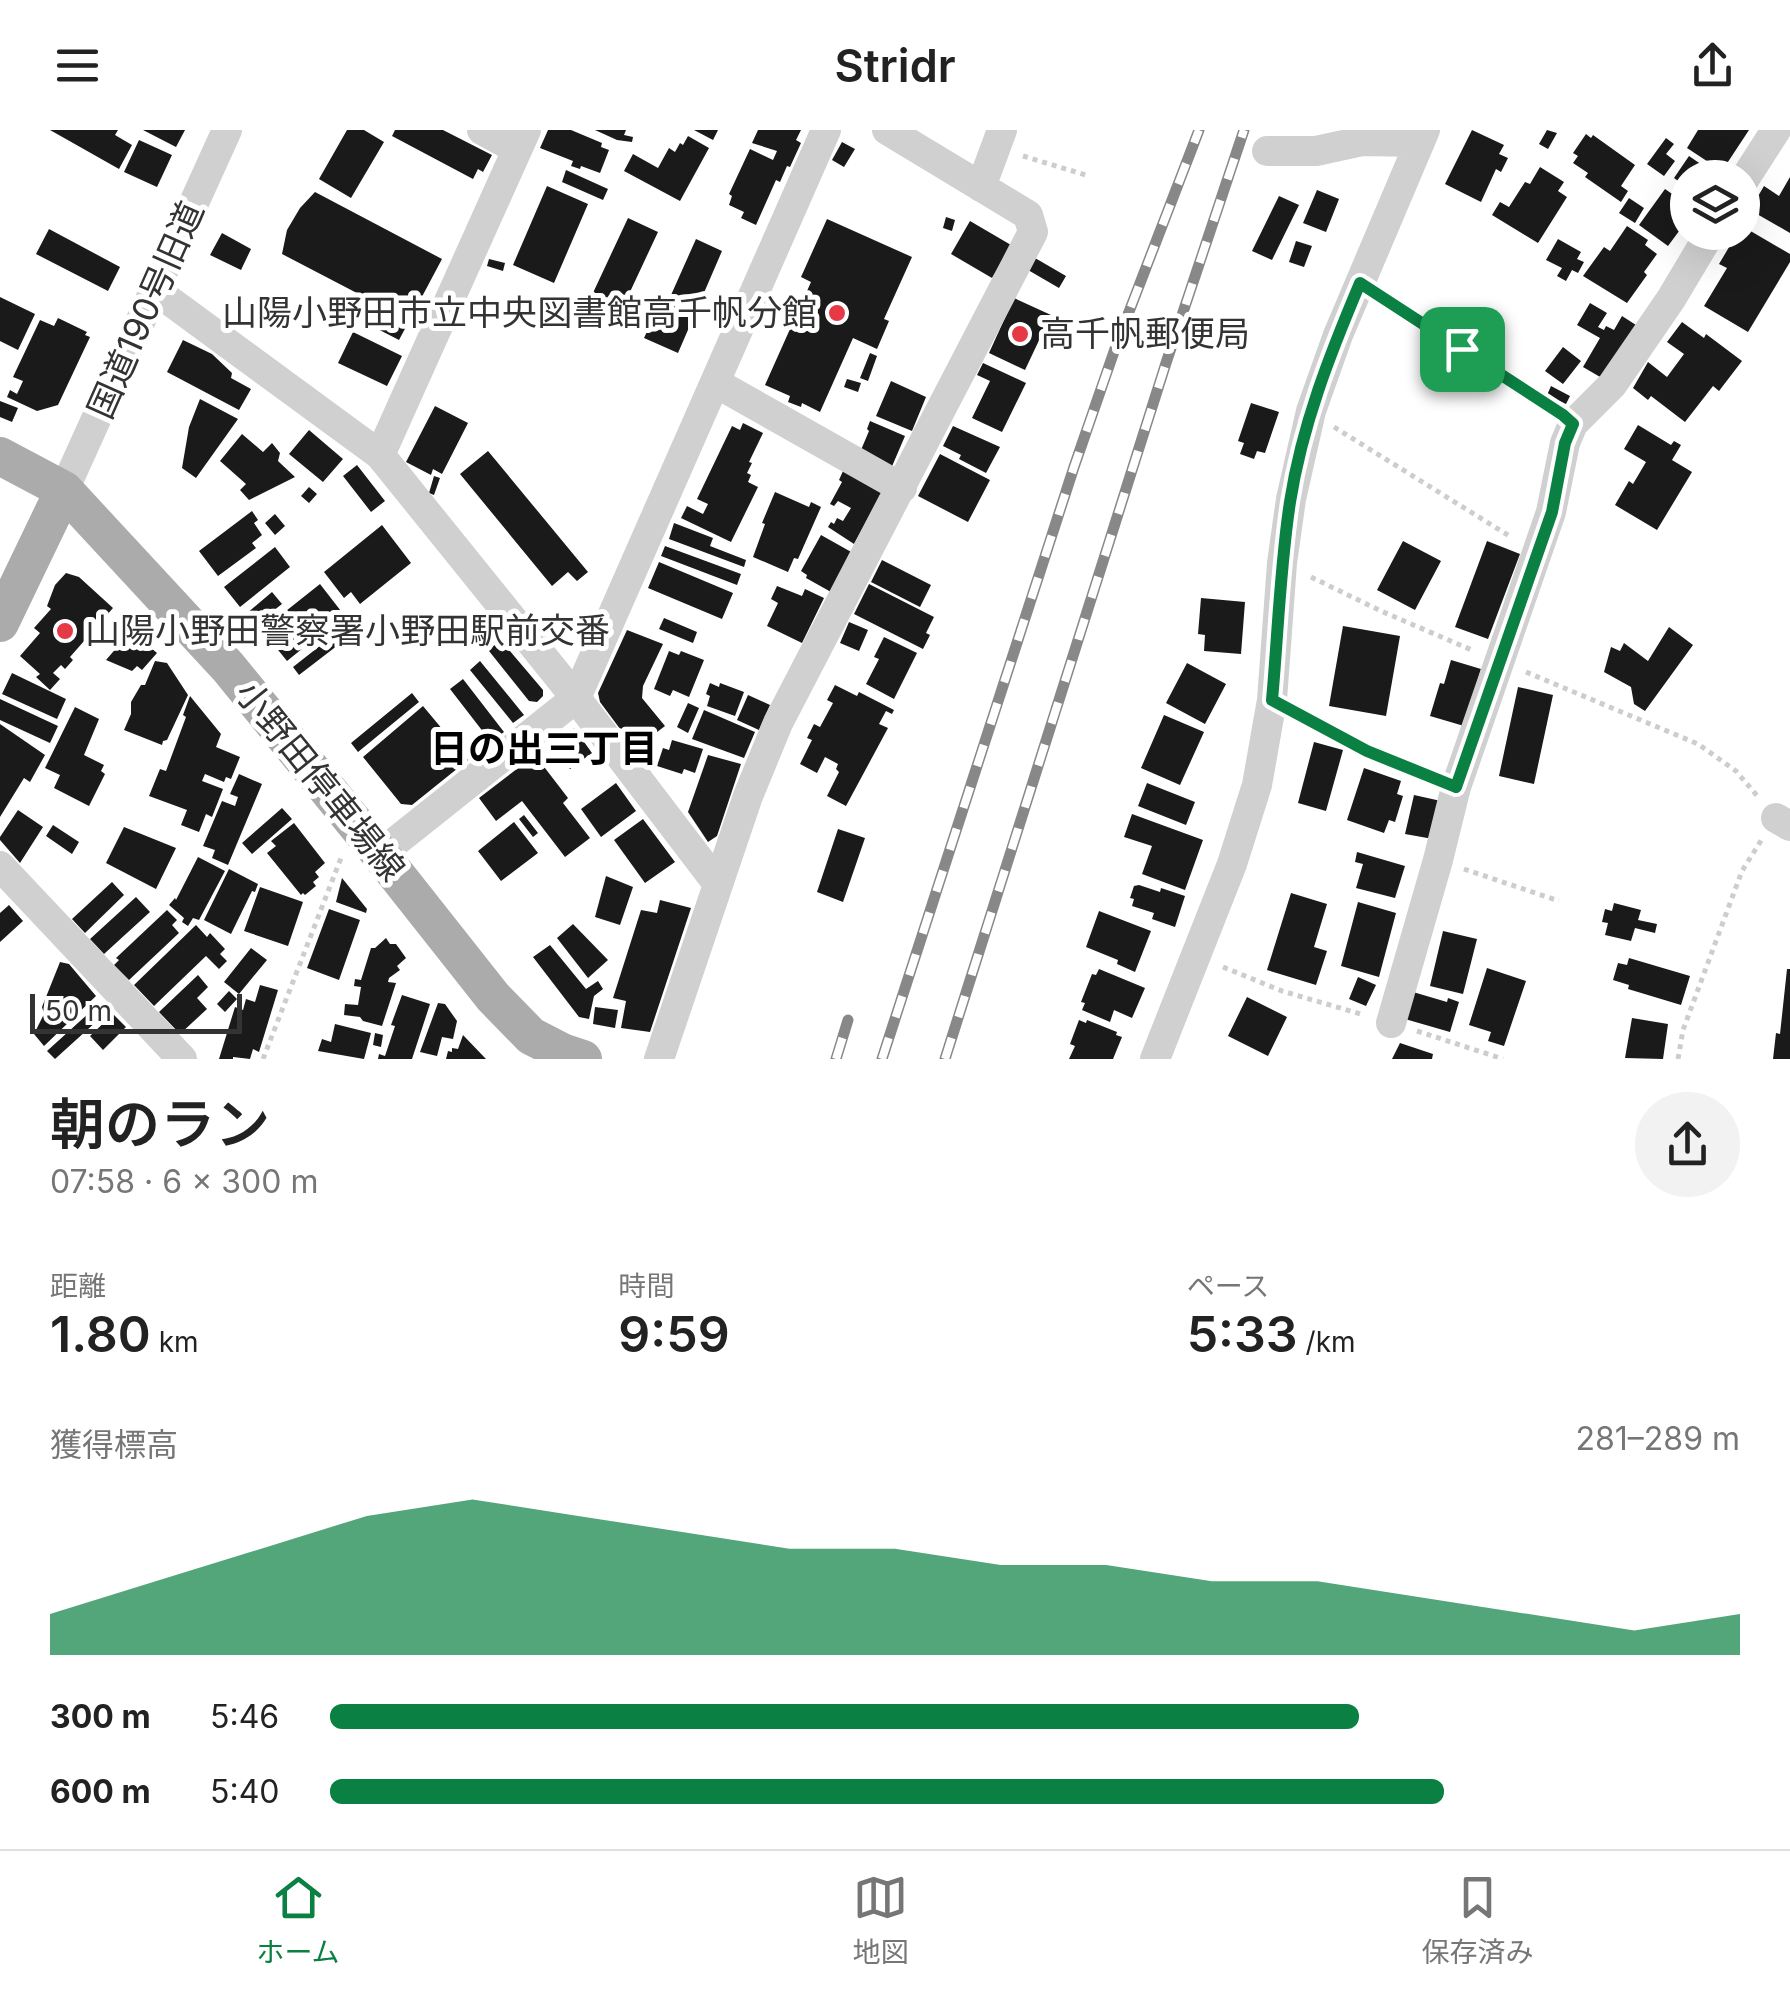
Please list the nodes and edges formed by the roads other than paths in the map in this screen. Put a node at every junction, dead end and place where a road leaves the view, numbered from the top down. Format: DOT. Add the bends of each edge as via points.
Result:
graph roads {
  1 [pos="227,130"];
  2 [pos="482,130"];
  3 [pos="826,130"];
  4 [pos="886,130"];
  5 [pos="1776,130"];
  6 [pos="1423,136"];
  7 [pos="999,139"];
  8 [pos="521,140"];
  9 [pos="1267,151"];
  10 [pos="1757,160"];
  11 [pos="982,187"];
  12 [pos="1700,250"];
  13 [pos="154,290"];
  14 [pos="716,383"];
  15 [pos="380,455"];
  16 [pos="0,456"];
  17 [pos="902,488"];
  18 [pos="64,490"];
  19 [pos="0,623"];
  20 [pos="576,698"];
  21 [pos="380,854"];
  22 [pos="0,866"];
  23 [pos="717,883"];
  24 [pos="1391,1023"];
  25 [pos="528,1047"];
  26 [pos="182,1059"];
  27 [pos="583,1059"];
  28 [pos="659,1059"];
  29 [pos="1155,1059"];
  1 -- 13 [label="street, 国道190号旧道"];
  2 -- 8 [label="street"];
  3 -- 14 [label="street"];
  4 -- 11 [label="street"];
  5 -- 10 [label="street"];
  6 -- 9 [label="street"];
  6 -- 29 [label="street" via="1311,411 1290,499 1272,700 1257,785"];
  7 -- 11 [label="street"];
  8 -- 15 [label="street"];
  11 -- 17 [label="street" via="1028,216 1033,232"];
  12 -- 24 [label="street" via="1612,385 1573,424 1565,443 1552,512 1456,787"];
  13 -- 15 [label="street"];
  13 -- 18 [label="street, 国道190号旧道"];
  14 -- 17 [label="street"];
  14 -- 20 [label="street"];
  15 -- 20 [label="street"];
  16 -- 18 [label="main road, 小野田停車場線"];
  17 -- 23 [label="street" via="778,723"];
  18 -- 19 [label="main road"];
  18 -- 21 [label="main road, 小野田停車場線" via="228,667"];
  20 -- 21 [label="street"];
  20 -- 23 [label="street"];
  21 -- 25 [label="main road, 小野田停車場線"];
  22 -- 26 [label="street"];
  23 -- 28 [label="street"];
  25 -- 27 [label="main road, 小野田停車場線"];
}
